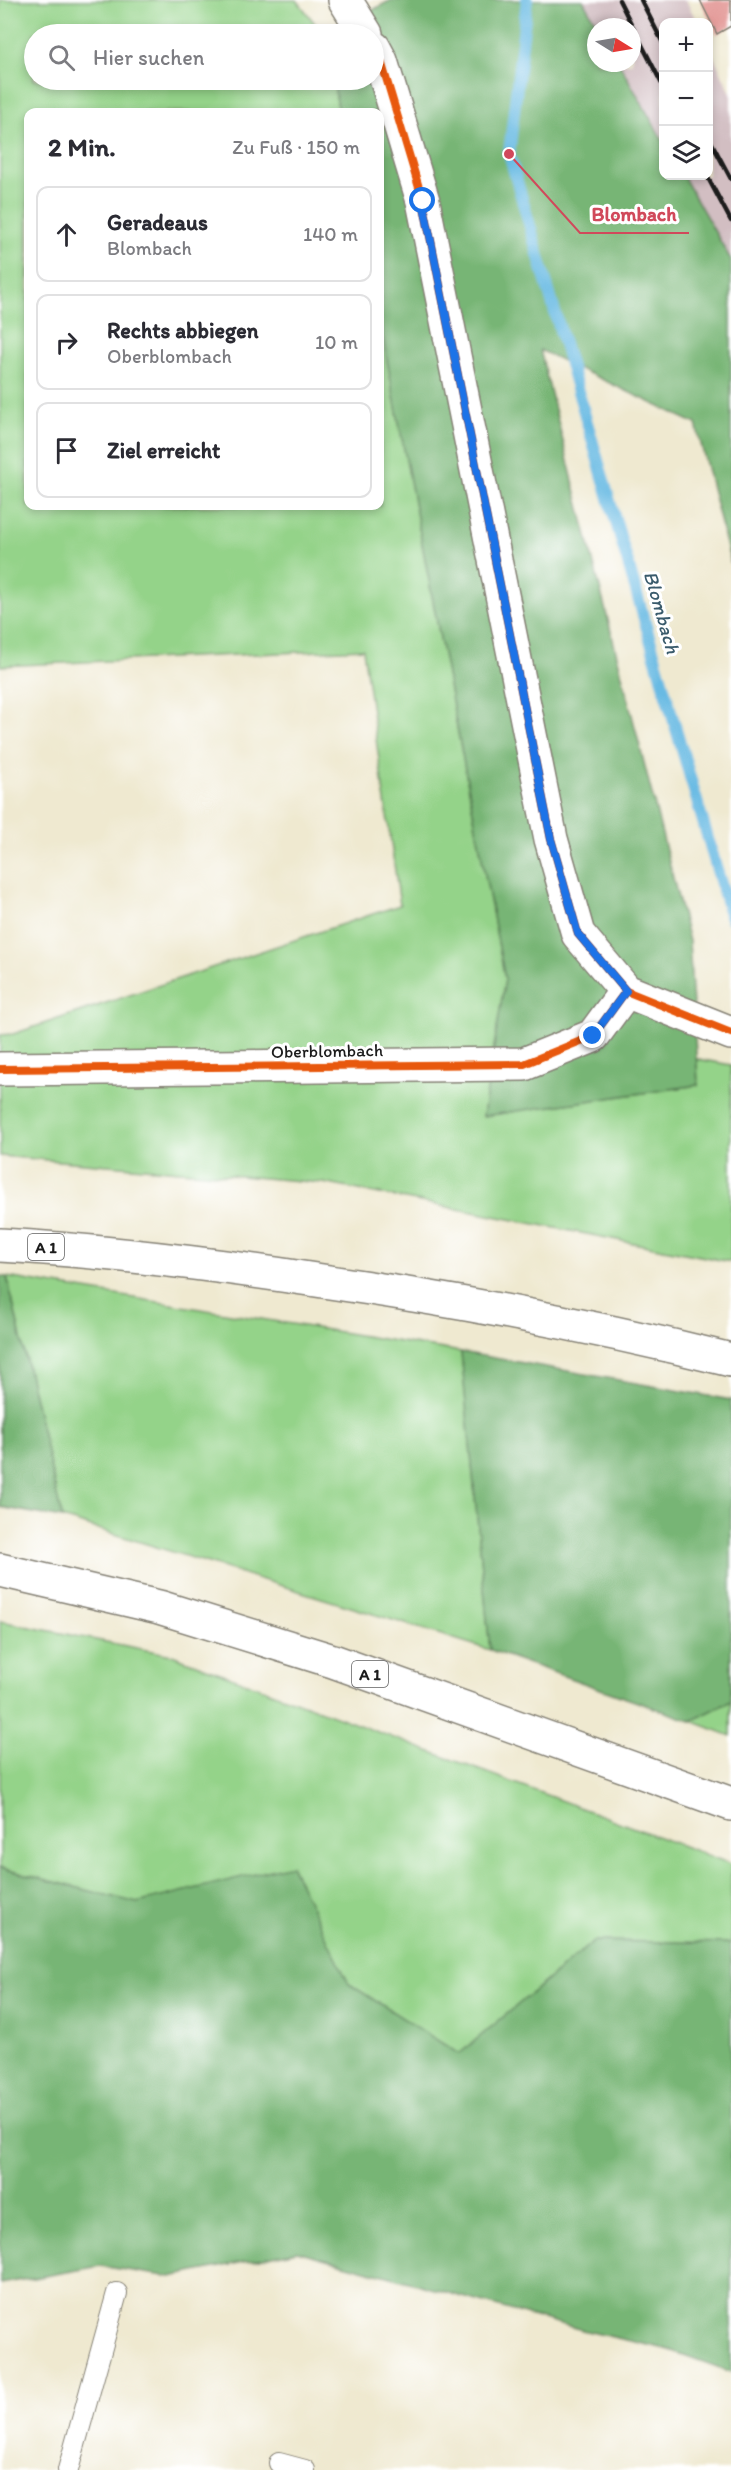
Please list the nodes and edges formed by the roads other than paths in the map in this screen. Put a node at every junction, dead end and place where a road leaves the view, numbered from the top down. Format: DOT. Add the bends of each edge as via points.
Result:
graph roads {
  1 [pos="384,71"];
  2 [pos="626,991"];
  3 [pos="731,1033"];
  4 [pos="0,1069"];
  5 [pos="0,1245"];
  6 [pos="731,1360"];
  7 [pos="0,1570"];
  8 [pos="731,1804"];
  9 [pos="117,2293"];
  10 [pos="279,2463"];
  11 [pos="68,2470"];
  12 [pos="305,2470"];
  1 -- 2 [label="main road" via="423,201 551,839 578,934"];
  2 -- 3 [label="main road"];
  2 -- 4 [label="main road, Oberblombach" via="593,1036 524,1064"];
  5 -- 6 [label="main road, A 1" via="92,1250 422,1295 648,1339"];
  7 -- 8 [label="main road, A 1" via="159,1607 333,1661"];
  9 -- 11 [label="lane"];
  10 -- 12 [label="lane"];
}
